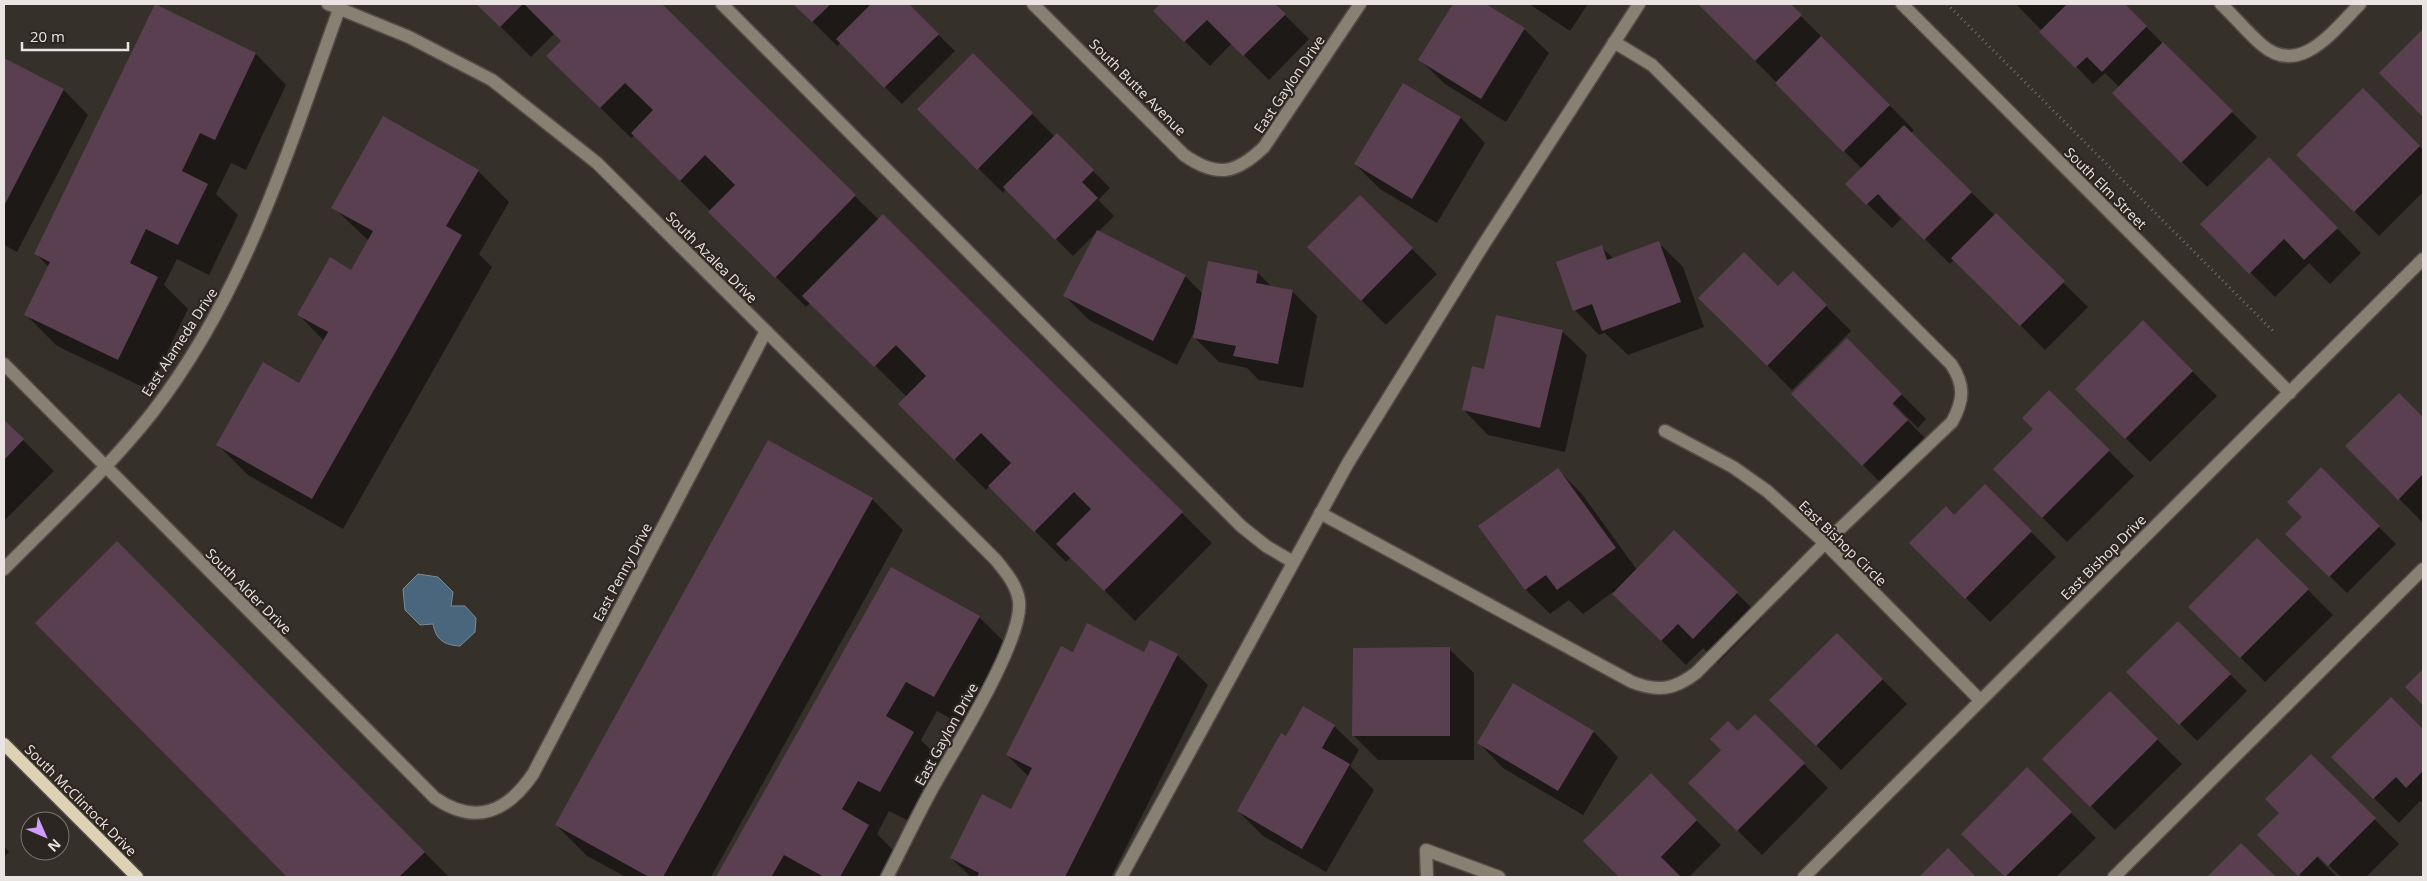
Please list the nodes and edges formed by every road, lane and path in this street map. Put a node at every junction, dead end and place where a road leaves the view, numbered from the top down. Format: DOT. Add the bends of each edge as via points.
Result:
graph roads {
  1 [pos="722,4"];
  2 [pos="1033,4"];
  3 [pos="1639,4"];
  4 [pos="1902,4"];
  5 [pos="1947,4"];
  6 [pos="2221,4"];
  7 [pos="2360,4"];
  8 [pos="336,5"];
  9 [pos="1354,7"];
  10 [pos="1614,42"];
  11 [pos="1233,170"];
  12 [pos="2423,259"];
  13 [pos="766,331"];
  14 [pos="2275,333"];
  15 [pos="4,364"];
  16 [pos="2290,393"];
  17 [pos="1666,432"];
  18 [pos="104,466"];
  19 [pos="1320,513"];
  20 [pos="1824,543"];
  21 [pos="1293,562"];
  22 [pos="4,569"];
  23 [pos="2423,569"];
  24 [pos="1019,601"];
  25 [pos="1980,700"];
  26 [pos="4,744"];
  27 [pos="488,812"];
  28 [pos="137,877"];
  29 [pos="887,877"];
  30 [pos="1121,877"];
  31 [pos="1427,877"];
  32 [pos="1499,877"];
  33 [pos="1804,877"];
  34 [pos="2114,877"];
  1 -- 21 [label="street" via="1242,526"];
  2 -- 11 [label="street, South Butte Avenue" via="1184,155 1215,171"];
  3 -- 10 [label="street"];
  4 -- 16 [label="street, South Elm Street"];
  5 -- 14 [label="path"];
  6 -- 7 [label="street" via="2262,45 2292,57 2313,49"];
  8 -- 13 [label="street, South Azalea Drive" via="409,37 492,80 597,163"];
  8 -- 18 [label="street, East Alameda Drive" via="264,217 225,301 151,413"];
  9 -- 11 [label="street, East Gaylon Drive" via="1275,134 1250,161"];
  10 -- 19 [label="street" via="1384,402"];
  10 -- 20 [label="street" via="1652,66 1951,364 1959,376 1963,392 1952,422"];
  12 -- 16 [label="street, East Bishop Drive"];
  13 -- 24 [label="street, South Azalea Drive" via="995,559 1010,577"];
  13 -- 27 [label="street, East Penny Drive" via="533,774 508,803"];
  15 -- 18 [label="street, South Alder Drive"];
  16 -- 25 [label="street, East Bishop Drive"];
  17 -- 20 [label="street, East Bishop Circle" via="1733,467 1767,491"];
  18 -- 22 [label="street, East Alameda Drive"];
  18 -- 27 [label="street, South Alder Drive" via="435,798 449,808 467,814"];
  19 -- 20 [label="street" via="1648,688 1683,683 1696,673"];
  19 -- 21 [label="street"];
  20 -- 25 [label="street, East Bishop Circle"];
  21 -- 30 [label="street"];
  23 -- 34 [label="street"];
  24 -- 29 [label="street, East Gaylon Drive" via="1016,629 1005,657"];
  25 -- 33 [label="street, East Bishop Drive"];
  26 -- 28 [label="main road, South McClintock Drive"];
  31 -- 32 [label="street" via="1426,850"];
}
